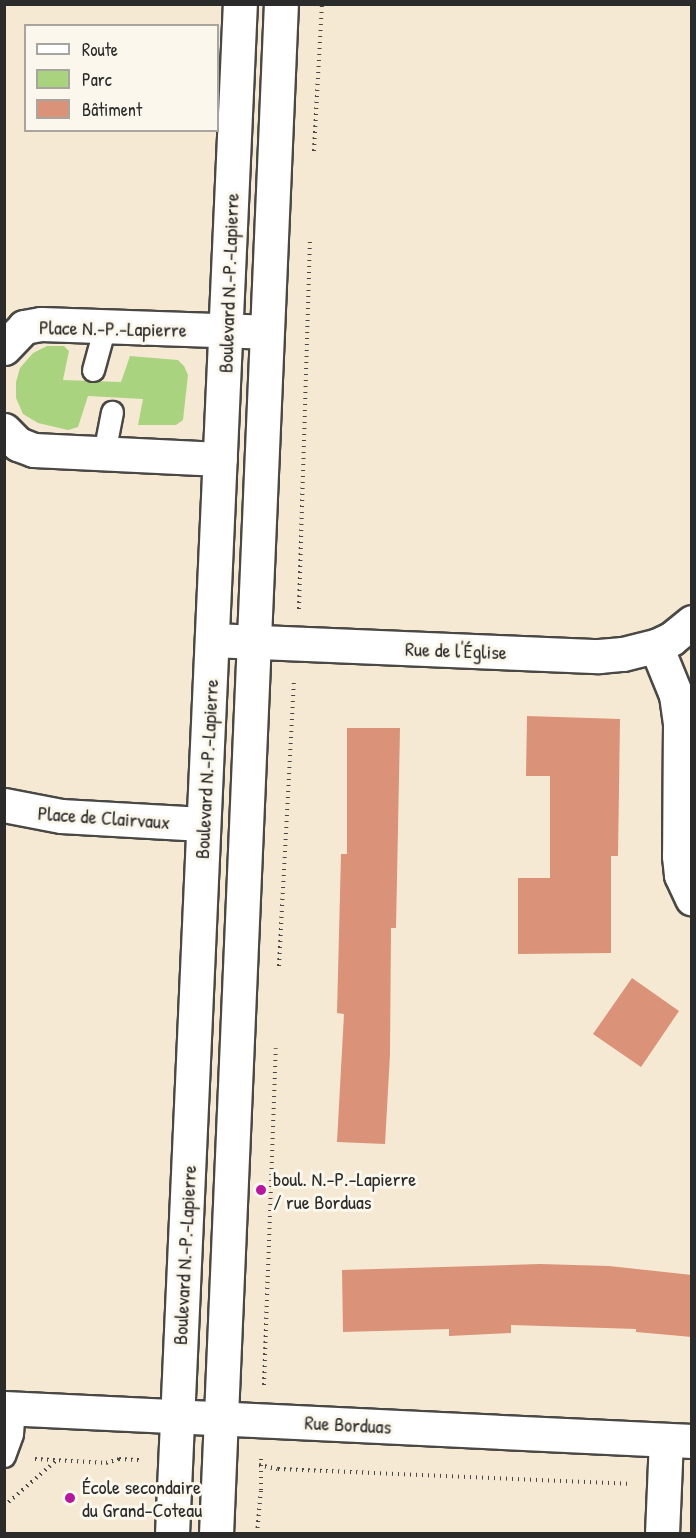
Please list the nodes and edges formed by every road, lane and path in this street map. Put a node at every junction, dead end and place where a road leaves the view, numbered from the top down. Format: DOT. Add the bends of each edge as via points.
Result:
graph roads {
  1 [pos="240,4"];
  2 [pos="281,4"];
  3 [pos="322,4"];
  4 [pos="314,157"];
  5 [pos="311,228"];
  6 [pos="105,326"];
  7 [pos="226,331"];
  8 [pos="266,332"];
  9 [pos="4,348"];
  10 [pos="93,370"];
  11 [pos="112,412"];
  12 [pos="4,430"];
  13 [pos="104,453"];
  14 [pos="220,459"];
  15 [pos="299,602"];
  16 [pos="692,622"];
  17 [pos="212,640"];
  18 [pos="254,642"];
  19 [pos="656,645"];
  20 [pos="294,686"];
  21 [pos="4,805"];
  22 [pos="203,824"];
  23 [pos="692,898"];
  24 [pos="279,973"];
  25 [pos="276,1044"];
  26 [pos="265,1376"];
  27 [pos="9,1408"];
  28 [pos="177,1415"];
  29 [pos="222,1417"];
  30 [pos="679,1440"];
  31 [pos="4,1456"];
  32 [pos="130,1460"];
  33 [pos="629,1484"];
  34 [pos="4,1506"];
  35 [pos="172,1533"];
  36 [pos="216,1533"];
  37 [pos="256,1533"];
  38 [pos="662,1533"];
  1 -- 7 [label="street, Boulevard N.-P.-Lapierre"];
  2 -- 8 [label="street, Boulevard N.-P.-Lapierre"];
  3 -- 4 [label="path"];
  5 -- 15 [label="path"];
  6 -- 7 [label="street, Place N.-P.-Lapierre"];
  6 -- 9 [label="street, Place N.-P.-Lapierre" via="24,327"];
  6 -- 10 [label="lane"];
  7 -- 8 [label="street, Place N.-P.-Lapierre"];
  7 -- 14 [label="street, Boulevard N.-P.-Lapierre"];
  8 -- 18 [label="street, Boulevard N.-P.-Lapierre"];
  11 -- 13 [label="lane"];
  12 -- 13 [label="street" via="18,444 34,450"];
  13 -- 14 [label="street"];
  14 -- 17 [label="street, Boulevard N.-P.-Lapierre"];
  16 -- 19 [label="street, Rue de l'Église" via="671,639"];
  17 -- 18 [label="street, Rue de l'Église"];
  17 -- 22 [label="street, Boulevard N.-P.-Lapierre"];
  18 -- 19 [label="street, Rue de l'Église" via="599,656"];
  18 -- 29 [label="street, Boulevard N.-P.-Lapierre"];
  19 -- 23 [label="street" via="668,670 680,723 679,856 681,875"];
  20 -- 24 [label="path"];
  21 -- 22 [label="street, Place de Clairvaux" via="53,815"];
  22 -- 28 [label="street, Boulevard N.-P.-Lapierre"];
  25 -- 26 [label="path"];
  27 -- 28 [label="street, Rue Borduas"];
  27 -- 31 [label="lane" via="12,1434"];
  28 -- 29 [label="street, Rue Borduas"];
  28 -- 35 [label="street, Boulevard N.-P.-Lapierre"];
  29 -- 30 [label="street, Rue Borduas"];
  29 -- 36 [label="street, Boulevard N.-P.-Lapierre"];
  30 -- 38 [label="street"];
  32 -- 34 [label="path" via="106,1463 57,1459"];
  33 -- 37 [label="path" via="260,1465"];
}
